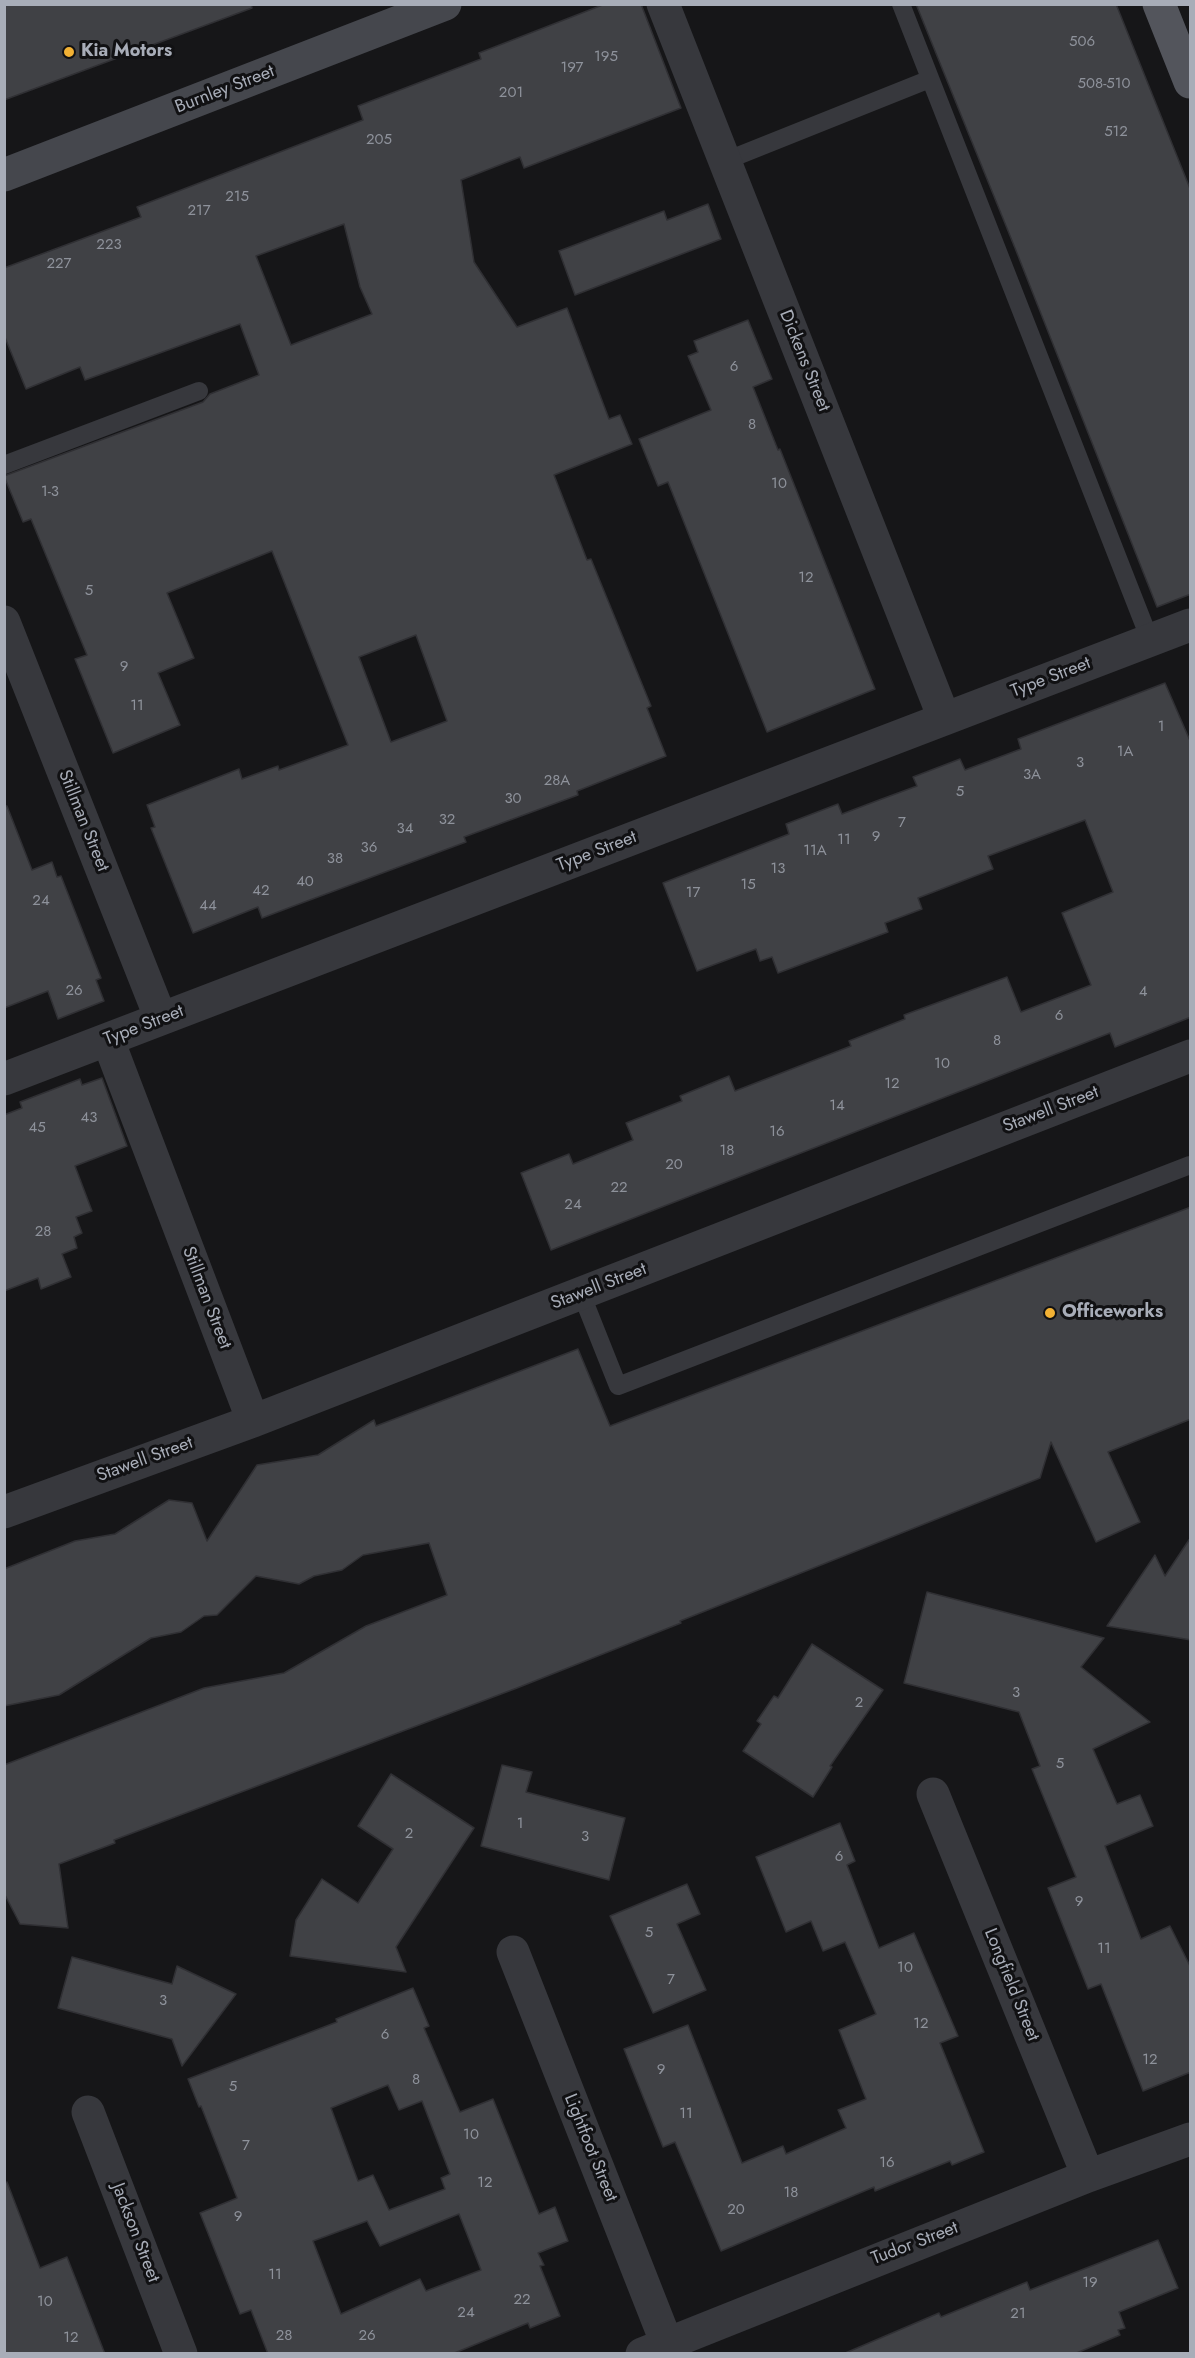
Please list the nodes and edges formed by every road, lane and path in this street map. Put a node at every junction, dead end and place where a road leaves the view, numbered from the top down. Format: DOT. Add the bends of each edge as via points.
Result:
graph roads {
  1 [pos="445,4"];
  2 [pos="663,4"];
  3 [pos="901,4"];
  4 [pos="1159,4"];
  5 [pos="930,79"];
  6 [pos="1191,82"];
  7 [pos="724,161"];
  8 [pos="4,175"];
  9 [pos="199,391"];
  10 [pos="4,465"];
  11 [pos="4,622"];
  12 [pos="1191,625"];
  13 [pos="1150,640"];
  14 [pos="944,718"];
  15 [pos="161,1019"];
  16 [pos="108,1040"];
  17 [pos="1191,1056"];
  18 [pos="4,1079"];
  19 [pos="1191,1165"];
  20 [pos="581,1293"];
  21 [pos="253,1421"];
  22 [pos="4,1512"];
  23 [pos="933,1794"];
  24 [pos="513,1952"];
  25 [pos="88,2112"];
  26 [pos="1191,2139"];
  27 [pos="1088,2176"];
  28 [pos="655,2349"];
  29 [pos="182,2354"];
  1 -- 8 [label="main road, Burnley Street"];
  2 -- 7 [label="street, Dickens Street"];
  3 -- 5 [label="lane"];
  4 -- 6 [label="main road"];
  5 -- 7 [label="lane"];
  5 -- 13 [label="lane"];
  7 -- 14 [label="street, Dickens Street"];
  9 -- 10 [label="lane"];
  11 -- 15 [label="street, Stillman Street"];
  12 -- 13 [label="street, Type Street"];
  13 -- 14 [label="street, Type Street"];
  14 -- 15 [label="street, Type Street"];
  15 -- 16 [label="street, Type Street"];
  16 -- 18 [label="street, Type Street"];
  16 -- 21 [label="street, Stillman Street"];
  17 -- 20 [label="street, Stawell Street"];
  19 -- 20 [label="lane" via="618,1386"];
  20 -- 21 [label="street, Stawell Street"];
  21 -- 22 [label="street, Stawell Street"];
  23 -- 27 [label="street, Longfield Street"];
  24 -- 28 [label="street, Lightfoot Street"];
  25 -- 29 [label="street, Jackson Street"];
  26 -- 27 [label="street, Tudor Street"];
  27 -- 28 [label="street, Tudor Street"];
}
